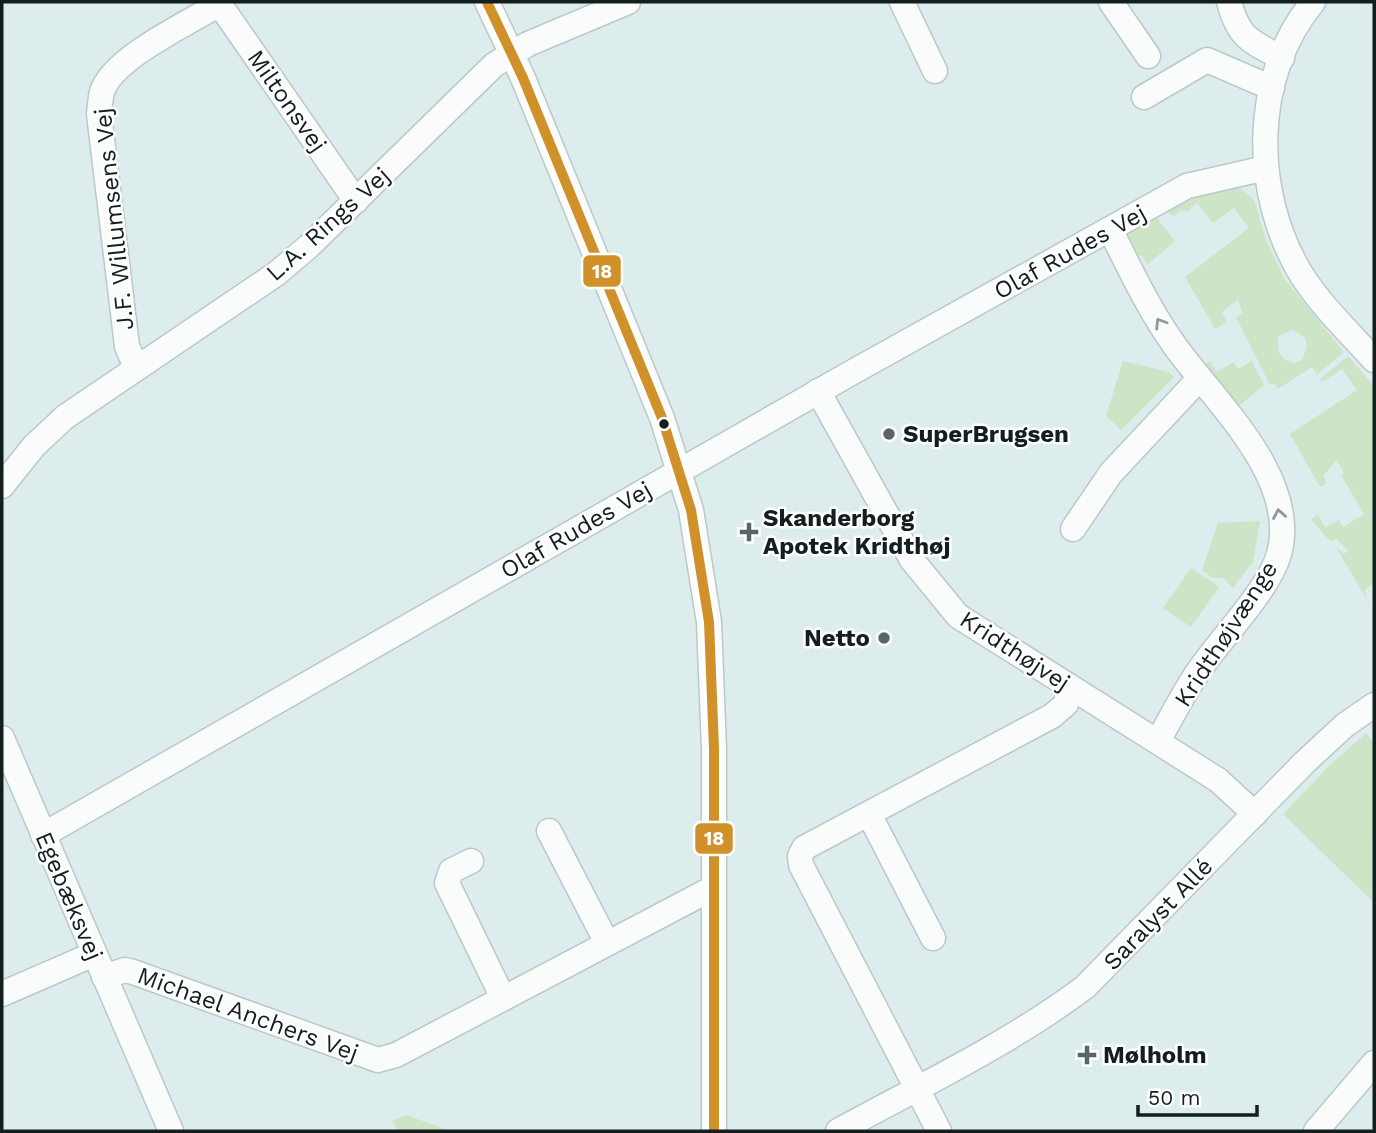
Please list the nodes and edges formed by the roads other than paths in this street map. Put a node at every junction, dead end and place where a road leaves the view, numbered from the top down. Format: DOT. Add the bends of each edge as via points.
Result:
graph roads {
  1 [pos="487,2"];
  2 [pos="628,2"];
  3 [pos="902,2"];
  4 [pos="1111,2"];
  5 [pos="1229,2"];
  6 [pos="1313,2"];
  7 [pos="219,3"];
  8 [pos="512,52"];
  9 [pos="1149,56"];
  10 [pos="1282,58"];
  11 [pos="935,71"];
  12 [pos="1272,88"];
  13 [pos="1144,97"];
  14 [pos="1266,168"];
  15 [pos="356,201"];
  16 [pos="1110,229"];
  17 [pos="1374,360"];
  18 [pos="136,368"];
  19 [pos="1200,377"];
  20 [pos="818,391"];
  21 [pos="680,471"];
  22 [pos="2,486"];
  23 [pos="1073,529"];
  24 [pos="1069,686"];
  25 [pos="1374,705"];
  26 [pos="2,741"];
  27 [pos="1157,741"];
  28 [pos="869,814"];
  29 [pos="1255,814"];
  30 [pos="549,831"];
  31 [pos="43,835"];
  32 [pos="471,861"];
  33 [pos="713,888"];
  34 [pos="933,938"];
  35 [pos="607,943"];
  36 [pos="94,954"];
  37 [pos="104,977"];
  38 [pos="2,994"];
  39 [pos="503,998"];
  40 [pos="1374,1063"];
  41 [pos="915,1088"];
  42 [pos="171,1131"];
  43 [pos="713,1131"];
  44 [pos="838,1131"];
  45 [pos="939,1131"];
  46 [pos="1316,1131"];
  1 -- 8 [label="street"];
  2 -- 8 [label="street, L.A. Rings Vej"];
  3 -- 11 [label="street"];
  4 -- 9 [label="street"];
  5 -- 10 [label="street" via="1243,37"];
  6 -- 10 [label="street"];
  7 -- 15 [label="street, Miltonsvej"];
  7 -- 18 [label="street, J.F. Willumsens Vej" via="130,59 111,75 102,91 99,114 127,346"];
  8 -- 15 [label="street, L.A. Rings Vej" via="481,75"];
  8 -- 21 [label="street"];
  10 -- 12 [label="street"];
  12 -- 13 [label="street" via="1207,60"];
  12 -- 14 [label="street"];
  14 -- 16 [label="street, Olaf Rudes Vej" via="1187,186"];
  14 -- 17 [label="street" via="1276,218 1293,260 1319,298"];
  15 -- 18 [label="street, L.A. Rings Vej" via="276,274"];
  19 -- 16 [label="street, Kridthøjvænge, one-way" via="1157,319"];
  16 -- 20 [label="street, Olaf Rudes Vej"];
  18 -- 22 [label="street, L.A. Rings Vej" via="65,417"];
  19 -- 23 [label="street" via="1111,473"];
  27 -- 19 [label="street, Kridthøjvænge, one-way" via="1197,673 1271,574 1279,554 1276,496 1265,471 1245,433"];
  20 -- 21 [label="street, Olaf Rudes Vej"];
  20 -- 24 [label="street, Kridthøjvej" via="912,560 942,599 980,632"];
  21 -- 31 [label="street, Olaf Rudes Vej"];
  21 -- 33 [label="street" via="701,561 709,622"];
  24 -- 27 [label="street, Kridthøjvej"];
  24 -- 28 [label="street" via="1066,704 1052,716"];
  25 -- 29 [label="street, Saralyst Allé" via="1345,725"];
  26 -- 31 [label="street, Egebæksvej"];
  27 -- 29 [label="street, Kridthøjvej" via="1218,780"];
  28 -- 34 [label="street"];
  28 -- 41 [label="street" via="804,848 801,865"];
  29 -- 41 [label="street, Saralyst Allé" via="1086,987 1029,1027"];
  30 -- 35 [label="street"];
  31 -- 36 [label="street, Egebæksvej"];
  32 -- 39 [label="street" via="451,871 447,883"];
  33 -- 35 [label="street, Michael Anchers Vej"];
  33 -- 43 [label="street"];
  35 -- 39 [label="street, Michael Anchers Vej"];
  36 -- 37 [label="street, Egebæksvej"];
  36 -- 38 [label="street"];
  37 -- 39 [label="street, Michael Anchers Vej" via="133,972 378,1060 396,1055"];
  37 -- 42 [label="street, Egebæksvej"];
  40 -- 46 [label="street"];
  41 -- 44 [label="street, Saralyst Allé"];
  41 -- 45 [label="street"];
}
